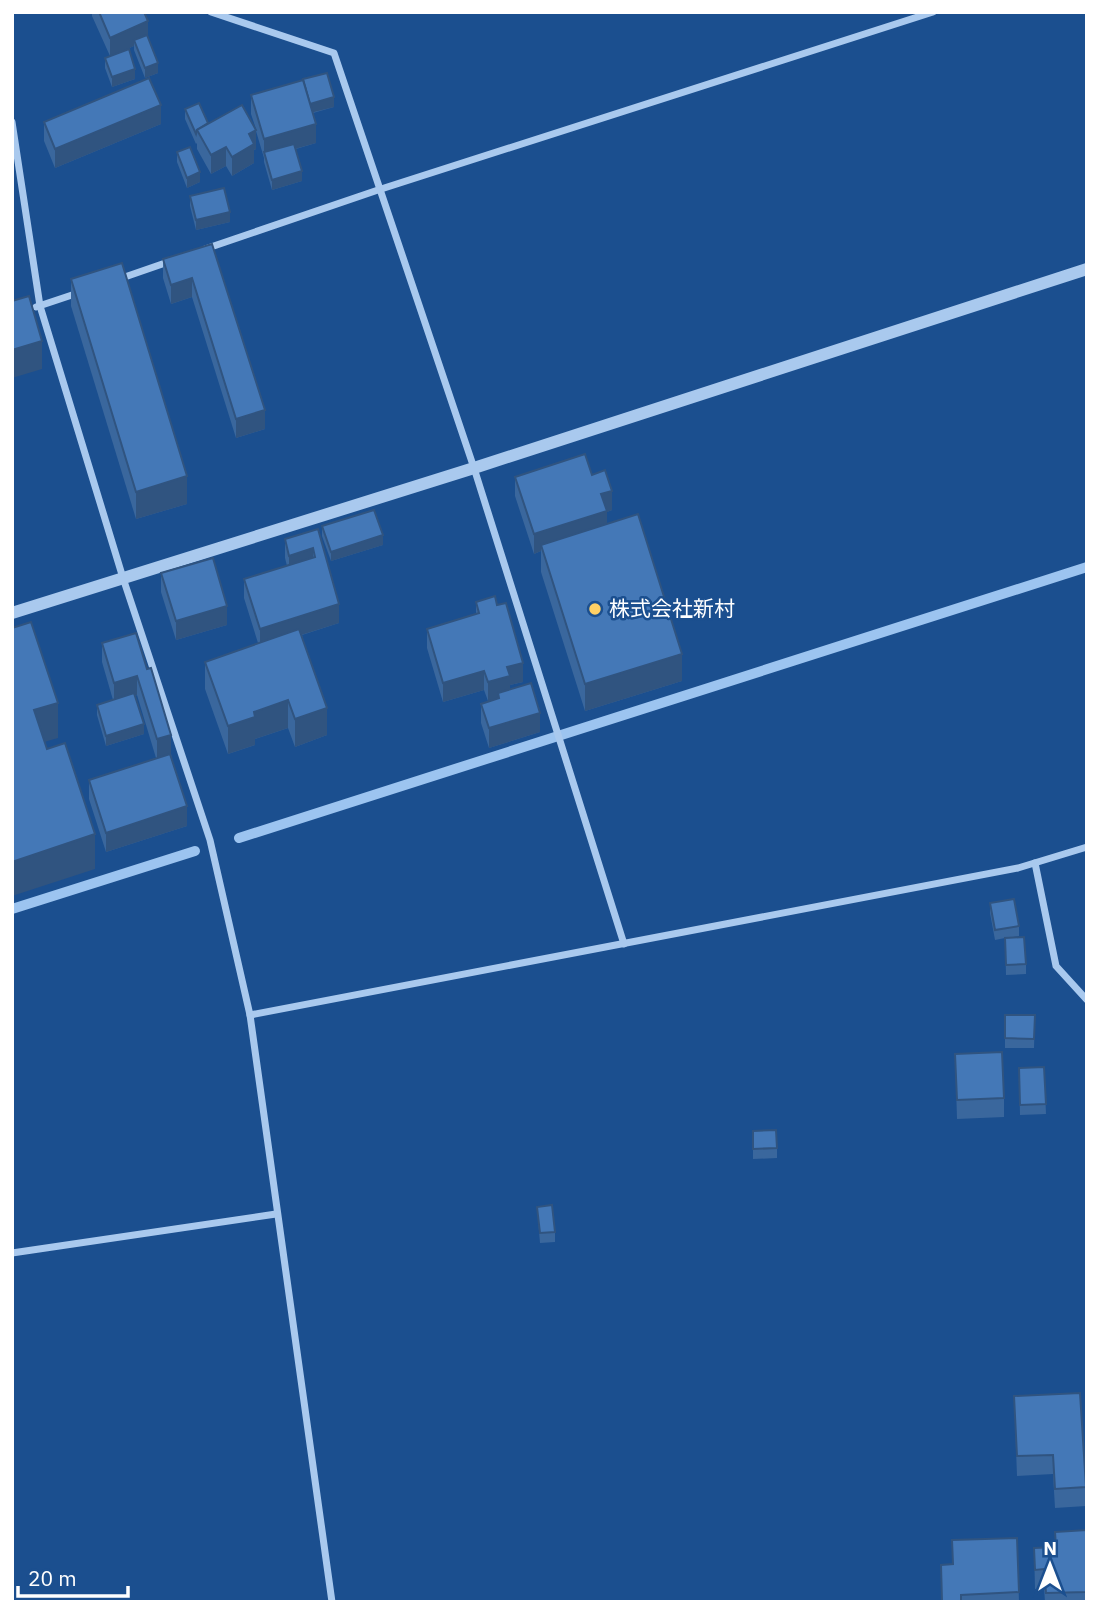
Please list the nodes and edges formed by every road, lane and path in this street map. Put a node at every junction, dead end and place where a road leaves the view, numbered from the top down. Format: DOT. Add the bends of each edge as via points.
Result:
graph roads {
  1 [pos="211,12"];
  2 [pos="933,12"];
  3 [pos="12,122"];
  4 [pos="378,190"];
  5 [pos="196,252"];
  6 [pos="183,257"];
  7 [pos="1087,269"];
  8 [pos="105,284"];
  9 [pos="92,288"];
  10 [pos="40,306"];
  11 [pos="31,309"];
  12 [pos="474,468"];
  13 [pos="123,578"];
  14 [pos="12,613"];
  15 [pos="1087,847"];
  16 [pos="1035,863"];
  17 [pos="625,944"];
  18 [pos="1087,1000"];
  19 [pos="250,1016"];
  20 [pos="276,1214"];
  21 [pos="12,1253"];
  22 [pos="332,1602"];
  1 -- 4 [label="street" via="334,52"];
  2 -- 4 [label="street"];
  3 -- 10 [label="street"];
  4 -- 5 [label="street"];
  4 -- 12 [label="street"];
  6 -- 8 [label="street"];
  7 -- 12 [label="street"];
  9 -- 10 [label="street"];
  10 -- 11 [label="street"];
  10 -- 13 [label="street"];
  12 -- 13 [label="street"];
  12 -- 17 [label="street"];
  13 -- 14 [label="street"];
  13 -- 19 [label="street" via="211,839"];
  15 -- 16 [label="street"];
  16 -- 17 [label="street"];
  16 -- 18 [label="street" via="1056,966"];
  17 -- 19 [label="street"];
  19 -- 20 [label="street"];
  20 -- 21 [label="street"];
  20 -- 22 [label="street"];
}
